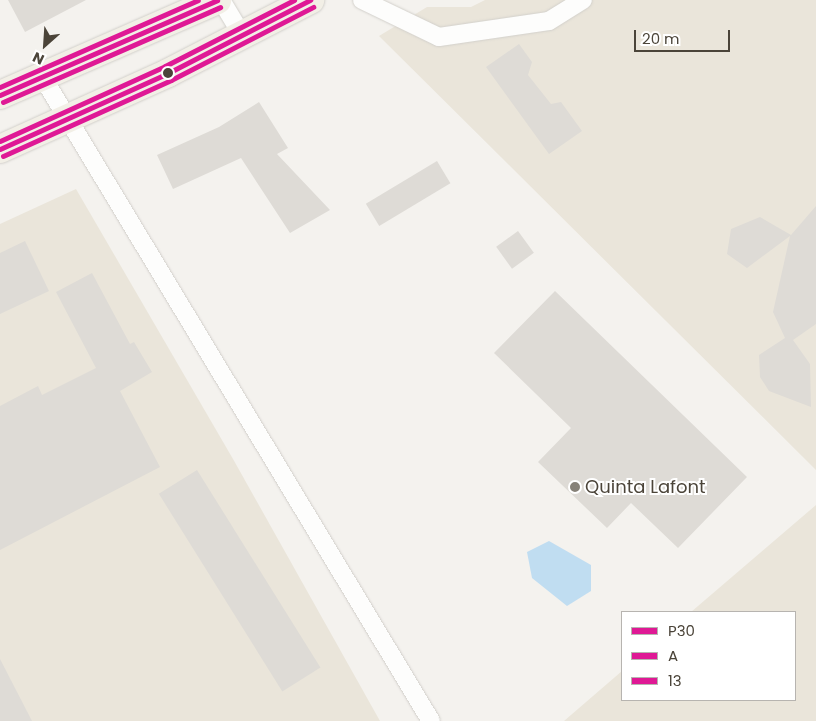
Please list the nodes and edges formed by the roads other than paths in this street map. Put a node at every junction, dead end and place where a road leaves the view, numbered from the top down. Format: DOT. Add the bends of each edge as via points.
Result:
graph roads {
  1 [pos="217,0"];
  2 [pos="221,0"];
  3 [pos="310,0"];
  4 [pos="362,0"];
  5 [pos="583,0"];
  6 [pos="242,35"];
  7 [pos="42,76"];
  8 [pos="0,95"];
  9 [pos="67,118"];
  10 [pos="0,149"];
  11 [pos="431,721"];
  1 -- 7 [label="main road"];
  2 -- 6 [label="lane"];
  3 -- 6 [label="main road"];
  4 -- 5 [label="lane" via="439,37 549,21"];
  6 -- 9 [label="main road"];
  7 -- 8 [label="main road"];
  7 -- 9 [label="lane"];
  9 -- 10 [label="main road"];
  9 -- 11 [label="lane"];
}
